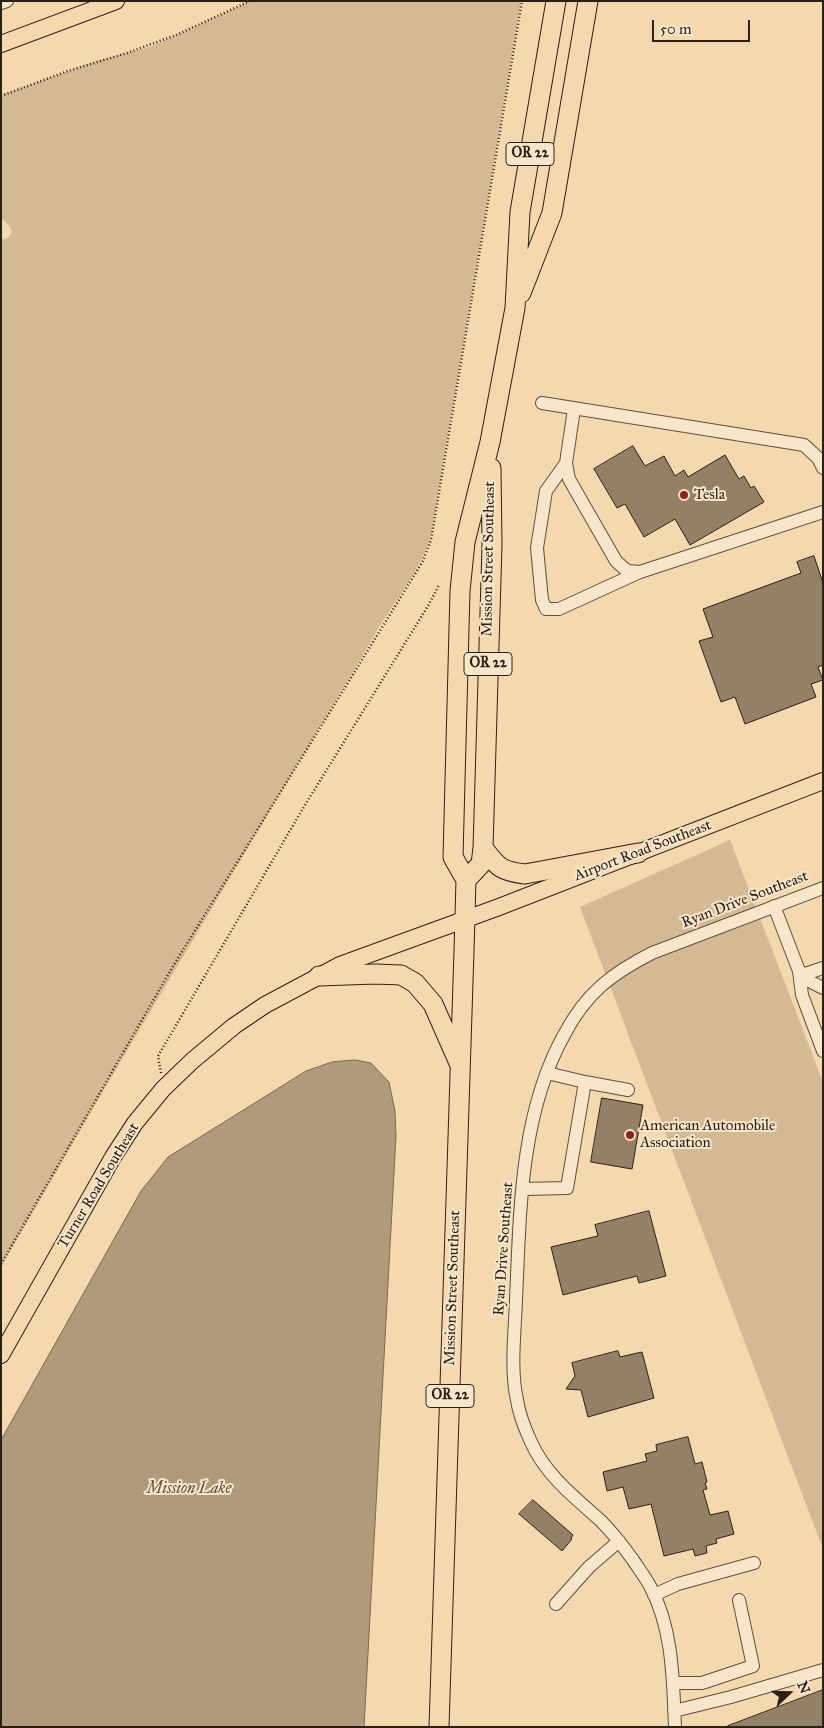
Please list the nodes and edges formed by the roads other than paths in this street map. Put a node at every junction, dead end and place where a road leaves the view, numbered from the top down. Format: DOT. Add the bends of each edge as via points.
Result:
graph roads {
  1 [pos="7,1"];
  2 [pos="556,1"];
  3 [pos="588,1"];
  4 [pos="110,2"];
  5 [pos="1,4"];
  6 [pos="1,44"];
  7 [pos="515,308"];
  8 [pos="542,403"];
  9 [pos="574,409"];
  10 [pos="490,442"];
  11 [pos="566,463"];
  12 [pos="823,468"];
  13 [pos="823,512"];
  14 [pos="640,572"];
  15 [pos="823,781"];
  16 [pos="482,848"];
  17 [pos="638,853"];
  18 [pos="466,880"];
  19 [pos="823,888"];
  20 [pos="774,906"];
  21 [pos="464,920"];
  22 [pos="823,968"];
  23 [pos="823,973"];
  24 [pos="319,976"];
  25 [pos="813,981"];
  26 [pos="823,1052"];
  27 [pos="461,1066"];
  28 [pos="547,1073"];
  29 [pos="585,1082"];
  30 [pos="628,1090"];
  31 [pos="523,1189"];
  32 [pos="1,1355"];
  33 [pos="619,1541"];
  34 [pos="754,1564"];
  35 [pos="654,1594"];
  36 [pos="739,1600"];
  37 [pos="556,1604"];
  38 [pos="823,1670"];
  39 [pos="673,1683"];
  40 [pos="674,1711"];
  41 [pos="439,1727"];
  42 [pos="675,1727"];
  1 -- 5 [label="street"];
  2 -- 7 [label="highway, Mission Street Southeast / OR 22" via="520,212"];
  3 -- 7 [label="highway, Mission Street Southeast / OR 22" via="552,213"];
  4 -- 6 [label="main road"];
  7 -- 10 [label="highway, Mission Street Southeast / OR 22"];
  8 -- 9 [label="street"];
  9 -- 11 [label="street"];
  9 -- 12 [label="street" via="804,445 818,458"];
  10 -- 16 [label="highway, Mission Street Southeast / OR 22" via="492,545"];
  10 -- 18 [label="highway, Mission Street Southeast / OR 22" via="465,542 460,592 453,858"];
  11 -- 14 [label="street" via="570,479 616,561 628,571"];
  11 -- 14 [label="street" via="546,491 537,548 542,600 546,609 559,609"];
  13 -- 14 [label="street"];
  15 -- 17 [label="main road, Airport Road Southeast"];
  16 -- 17 [label="highway" via="500,868 525,874"];
  16 -- 18 [label="highway, Mission Street Southeast / OR 22" via="481,864"];
  17 -- 21 [label="main road, Airport Road Southeast"];
  18 -- 21 [label="highway, Mission Street Southeast / OR 22"];
  19 -- 20 [label="street, Ryan Drive Southeast"];
  20 -- 25 [label="street"];
  20 -- 28 [label="street, Ryan Drive Southeast" via="652,953 612,976 587,1001 564,1033"];
  21 -- 24 [label="main road, Turner Road Southeast" via="340,965"];
  21 -- 27 [label="highway, Mission Street Southeast / OR 22"];
  22 -- 25 [label="street"];
  23 -- 25 [label="street"];
  24 -- 27 [label="highway, OR 22" via="401,975 415,983 433,1004"];
  24 -- 32 [label="main road, Turner Road Southeast" via="234,1026 163,1089 113,1157"];
  25 -- 26 [label="street" via="802,995"];
  27 -- 41 [label="highway, Mission Street Southeast / OR 22"];
  28 -- 29 [label="street"];
  28 -- 31 [label="street, Ryan Drive Southeast" via="534,1117"];
  29 -- 30 [label="street"];
  29 -- 31 [label="street" via="567,1188"];
  31 -- 33 [label="street, Ryan Drive Southeast" via="514,1352 517,1401 532,1444 546,1468"];
  33 -- 35 [label="street, Ryan Drive Southeast"];
  33 -- 37 [label="street" via="589,1567"];
  34 -- 35 [label="street" via="678,1584"];
  35 -- 39 [label="street, Ryan Drive Southeast" via="666,1628"];
  36 -- 39 [label="street" via="753,1666 702,1683"];
  38 -- 40 [label="street"];
  39 -- 40 [label="street, Ryan Drive Southeast"];
  40 -- 42 [label="street, Ryan Drive Southeast"];
}
